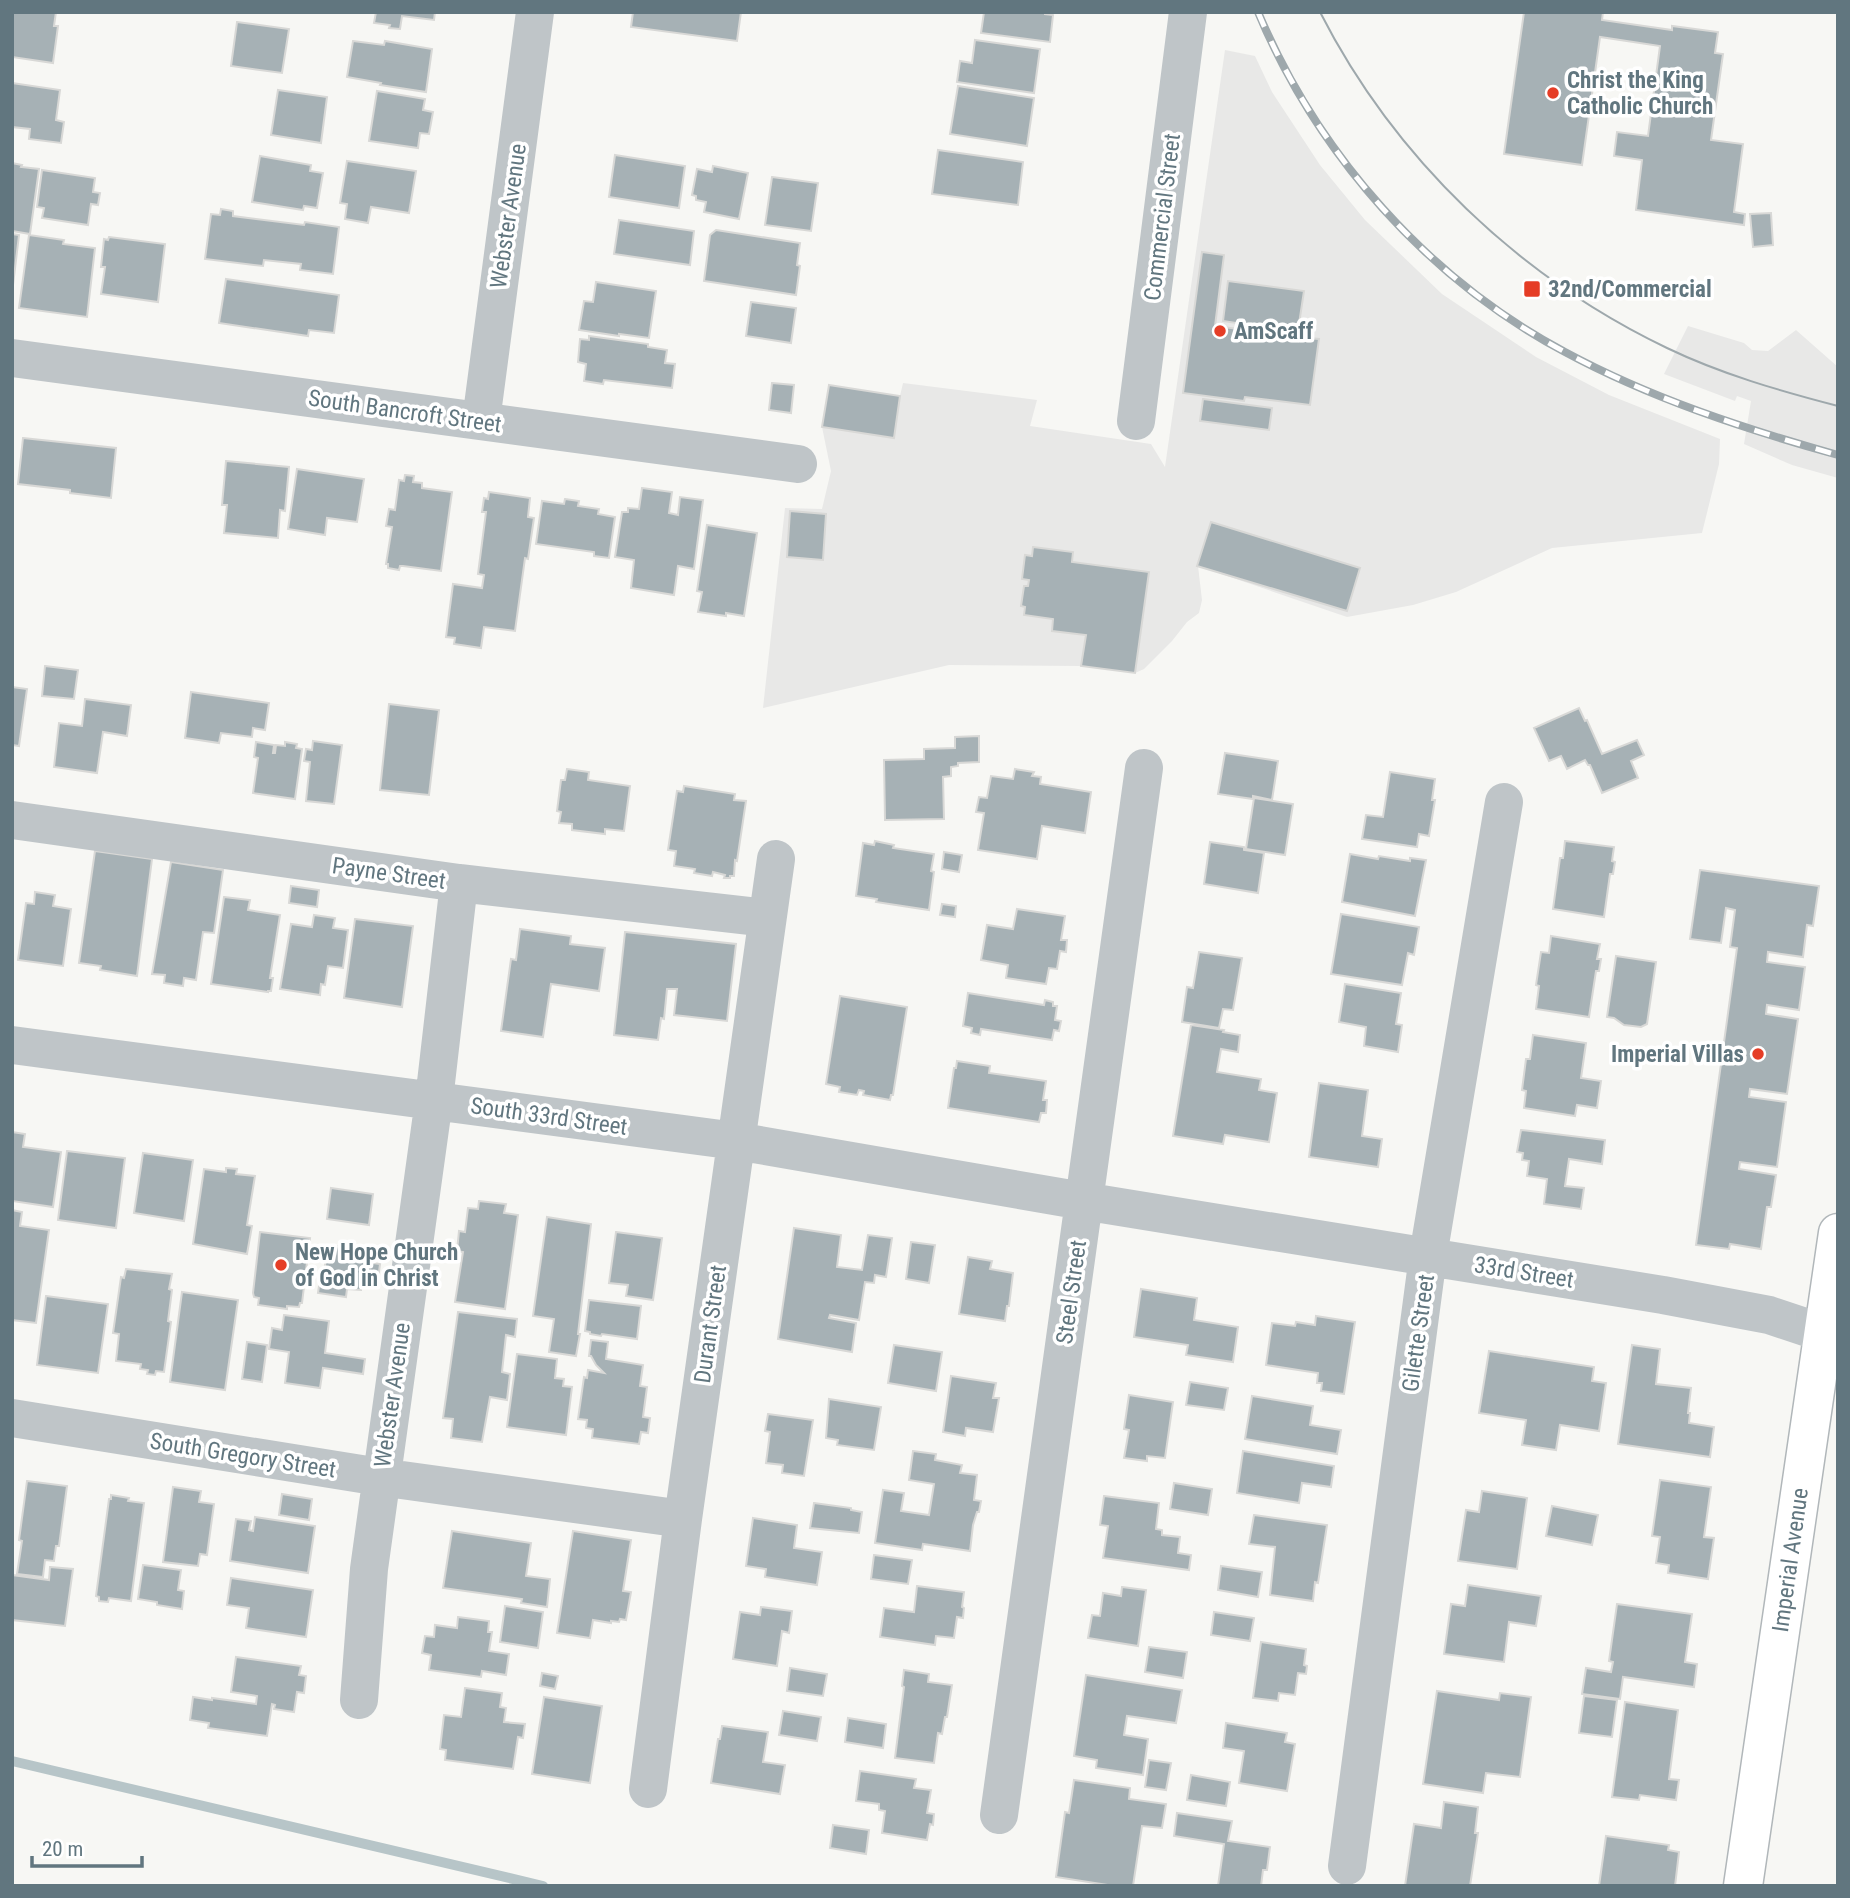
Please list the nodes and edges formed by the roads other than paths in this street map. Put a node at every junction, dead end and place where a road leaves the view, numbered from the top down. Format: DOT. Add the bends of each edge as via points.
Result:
graph roads {
  1 [pos="535,12"];
  2 [pos="1188,12"];
  3 [pos="12,358"];
  4 [pos="481,421"];
  5 [pos="1136,421"];
  6 [pos="798,464"];
  7 [pos="1144,768"];
  8 [pos="1504,802"];
  9 [pos="12,820"];
  10 [pos="776,859"];
  11 [pos="459,883"];
  12 [pos="767,918"];
  13 [pos="12,1045"];
  14 [pos="434,1100"];
  15 [pos="736,1141"];
  16 [pos="1083,1200"];
  17 [pos="1838,1233"];
  18 [pos="1429,1256"];
  19 [pos="1830,1334"];
  20 [pos="12,1418"];
  21 [pos="380,1477"];
  22 [pos="683,1520"];
  23 [pos="359,1700"];
  24 [pos="648,1789"];
  25 [pos="999,1815"];
  26 [pos="1347,1866"];
  27 [pos="1743,1886"];
  1 -- 4 [label="street, Webster Avenue"];
  2 -- 5 [label="street, Commercial Street"];
  3 -- 4 [label="street, South Bancroft Street"];
  4 -- 6 [label="street, South Bancroft Street"];
  7 -- 16 [label="street, Steel Street"];
  8 -- 18 [label="street, Gilette Street"];
  9 -- 11 [label="street, Payne Street"];
  10 -- 12 [label="street, Durant Street"];
  11 -- 12 [label="street, Payne Street"];
  11 -- 14 [label="street, Webster Avenue"];
  12 -- 15 [label="street, Durant Street"];
  13 -- 14 [label="street, South 33rd Street"];
  14 -- 15 [label="street, South 33rd Street"];
  14 -- 21 [label="street, Webster Avenue"];
  15 -- 16 [label="street, South 33rd Street"];
  15 -- 22 [label="street, Durant Street"];
  16 -- 18 [label="street, 33rd Street"];
  16 -- 25 [label="street, Steel Street"];
  17 -- 19 [label="main road, Imperial Avenue"];
  18 -- 19 [label="street, 33rd Street" via="1756,1312"];
  18 -- 26 [label="street, Gilette Street"];
  19 -- 27 [label="main road, Imperial Avenue"];
  20 -- 21 [label="street, South Gregory Street"];
  21 -- 22 [label="street, South Gregory Street"];
  21 -- 23 [label="street, Webster Avenue"];
  22 -- 24 [label="street, Durant Street"];
}
